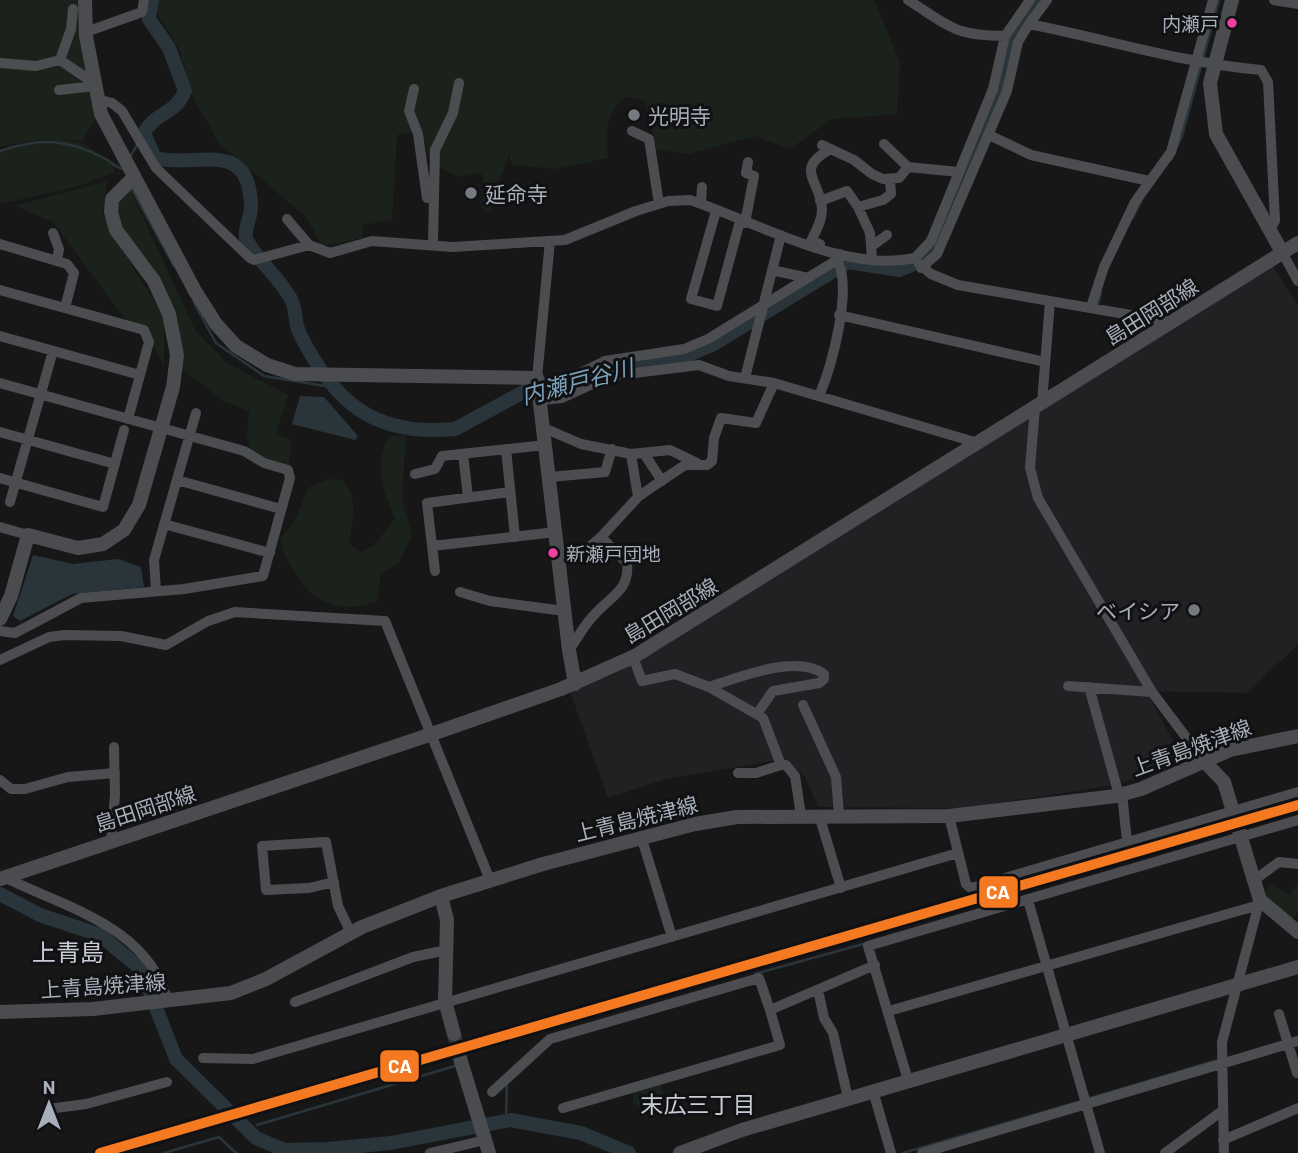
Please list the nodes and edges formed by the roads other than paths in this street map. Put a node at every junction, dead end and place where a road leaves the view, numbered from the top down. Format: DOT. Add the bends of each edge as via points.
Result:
graph roads {
  1 [pos="144,0"];
  2 [pos="908,0"];
  3 [pos="1030,0"];
  4 [pos="1047,0"];
  5 [pos="1213,0"];
  6 [pos="1232,0"];
  7 [pos="1274,0"];
  8 [pos="920,4"];
  9 [pos="1298,4"];
  10 [pos="79,5"];
  11 [pos="1028,24"];
  12 [pos="86,32"];
  13 [pos="1005,37"];
  14 [pos="1018,42"];
  15 [pos="60,60"];
  16 [pos="1197,60"];
  17 [pos="0,63"];
  18 [pos="1215,63"];
  19 [pos="459,83"];
  20 [pos="95,89"];
  21 [pos="414,89"];
  22 [pos="59,90"];
  23 [pos="632,131"];
  24 [pos="989,135"];
  25 [pos="884,144"];
  26 [pos="968,151"];
  27 [pos="980,156"];
  28 [pos="748,162"];
  29 [pos="908,167"];
  30 [pos="959,172"];
  31 [pos="128,173"];
  32 [pos="890,179"];
  33 [pos="1149,181"];
  34 [pos="702,187"];
  35 [pos="820,201"];
  36 [pos="659,204"];
  37 [pos="701,204"];
  38 [pos="859,207"];
  39 [pos="716,211"];
  40 [pos="287,219"];
  41 [pos="743,222"];
  42 [pos="1269,231"];
  43 [pos="53,233"];
  44 [pos="887,235"];
  45 [pos="785,237"];
  46 [pos="550,241"];
  47 [pos="811,241"];
  48 [pos="1298,243"];
  49 [pos="0,244"];
  50 [pos="430,244"];
  51 [pos="309,245"];
  52 [pos="1282,252"];
  53 [pos="872,253"];
  54 [pos="839,257"];
  55 [pos="915,258"];
  56 [pos="57,261"];
  57 [pos="921,268"];
  58 [pos="772,270"];
  59 [pos="808,278"];
  60 [pos="1298,281"];
  61 [pos="0,290"];
  62 [pos="1050,301"];
  63 [pos="764,306"];
  64 [pos="1091,307"];
  65 [pos="65,308"];
  66 [pos="839,316"];
  67 [pos="1173,323"];
  68 [pos="0,336"];
  69 [pos="52,351"];
  70 [pos="1045,362"];
  71 [pos="140,375"];
  72 [pos="745,378"];
  73 [pos="0,383"];
  74 [pos="774,383"];
  75 [pos="539,389"];
  76 [pos="40,394"];
  77 [pos="819,396"];
  78 [pos="1039,405"];
  79 [pos="196,413"];
  80 [pos="128,419"];
  81 [pos="544,428"];
  82 [pos="161,429"];
  83 [pos="124,430"];
  84 [pos="0,432"];
  85 [pos="189,437"];
  86 [pos="27,439"];
  87 [pos="978,443"];
  88 [pos="546,445"];
  89 [pos="506,449"];
  90 [pos="612,449"];
  91 [pos="463,454"];
  92 [pos="631,454"];
  93 [pos="645,455"];
  94 [pos="115,464"];
  95 [pos="702,464"];
  96 [pos="415,474"];
  97 [pos="550,477"];
  98 [pos="0,478"];
  99 [pos="177,480"];
  100 [pos="662,481"];
  101 [pos="16,482"];
  102 [pos="510,492"];
  103 [pos="468,497"];
  104 [pos="638,497"];
  105 [pos="10,502"];
  106 [pos="281,509"];
  107 [pos="164,524"];
  108 [pos="0,527"];
  109 [pos="556,532"];
  110 [pos="28,535"];
  111 [pos="515,537"];
  112 [pos="601,537"];
  113 [pos="432,546"];
  114 [pos="270,553"];
  115 [pos="558,556"];
  116 [pos="435,571"];
  117 [pos="156,591"];
  118 [pos="460,592"];
  119 [pos="564,611"];
  120 [pos="0,619"];
  121 [pos="0,631"];
  122 [pos="569,650"];
  123 [pos="633,657"];
  124 [pos="0,660"];
  125 [pos="575,684"];
  126 [pos="1068,686"];
  127 [pos="709,687"];
  128 [pos="1089,687"];
  129 [pos="1152,692"];
  130 [pos="803,705"];
  131 [pos="757,714"];
  132 [pos="429,735"];
  133 [pos="1298,736"];
  134 [pos="114,747"];
  135 [pos="1204,761"];
  136 [pos="781,765"];
  137 [pos="116,773"];
  138 [pos="738,773"];
  139 [pos="0,780"];
  140 [pos="1298,792"];
  141 [pos="1120,794"];
  142 [pos="1234,808"];
  143 [pos="819,814"];
  144 [pos="801,815"];
  145 [pos="839,815"];
  146 [pos="949,816"];
  147 [pos="1298,820"];
  148 [pos="641,836"];
  149 [pos="1241,837"];
  150 [pos="1127,841"];
  151 [pos="111,842"];
  152 [pos="958,853"];
  153 [pos="1298,864"];
  154 [pos="2,878"];
  155 [pos="490,880"];
  156 [pos="1253,881"];
  157 [pos="334,882"];
  158 [pos="841,888"];
  159 [pos="441,896"];
  160 [pos="1028,900"];
  161 [pos="1259,903"];
  162 [pos="1298,932"];
  163 [pos="351,933"];
  164 [pos="671,937"];
  165 [pos="447,950"];
  166 [pos="875,965"];
  167 [pos="1047,965"];
  168 [pos="1298,967"];
  169 [pos="1236,985"];
  170 [pos="818,989"];
  171 [pos="445,1001"];
  172 [pos="168,1002"];
  173 [pos="295,1002"];
  174 [pos="769,1010"];
  175 [pos="889,1011"];
  176 [pos="0,1012"];
  177 [pos="1279,1014"];
  178 [pos="454,1034"];
  179 [pos="1066,1035"];
  180 [pos="1290,1041"];
  181 [pos="204,1058"];
  182 [pos="460,1058"];
  183 [pos="1220,1058"];
  184 [pos="1297,1073"];
  185 [pos="908,1080"];
  186 [pos="167,1082"];
  187 [pos="873,1091"];
  188 [pos="492,1092"];
  189 [pos="848,1098"];
  190 [pos="1084,1099"];
  191 [pos="563,1108"];
  192 [pos="1298,1108"];
  193 [pos="48,1109"];
  194 [pos="1222,1111"];
  195 [pos="1223,1139"];
  196 [pos="486,1143"];
  197 [pos="891,1151"];
  198 [pos="430,1153"];
  199 [pos="680,1153"];
  200 [pos="922,1153"];
  201 [pos="1100,1153"];
  202 [pos="1165,1153"];
  203 [pos="1224,1153"];
  1 -- 12 [label="street" via="142,12"];
  2 -- 8 [label="street"];
  3 -- 13 [label="street"];
  4 -- 11 [label="street"];
  5 -- 16 [label="street"];
  6 -- 18 [label="street"];
  7 -- 9 [label="street"];
  8 -- 13 [label="street" via="947,28"];
  10 -- 12 [label="street"];
  10 -- 15 [label="street"];
  11 -- 14 [label="street"];
  11 -- 16 [label="street"];
  12 -- 20 [label="street"];
  13 -- 14 [label="street"];
  13 -- 26 [label="street" via="993,89"];
  14 -- 24 [label="street" via="1007,91"];
  15 -- 17 [label="street" via="36,66"];
  15 -- 20 [label="street"];
  16 -- 18 [label="street"];
  16 -- 33 [label="street" via="1171,152"];
  18 -- 42 [label="street" via="1210,101 1216,134"];
  18 -- 42 [label="street" via="1261,70 1268,82 1275,221"];
  19 -- 50 [label="street" via="453,113 435,150"];
  20 -- 22 [label="street"];
  20 -- 31 [label="street"];
  20 -- 51 [label="street" via="122,111 156,168 250,258"];
  21 -- 50 [label="street" via="409,111 427,187"];
  23 -- 36 [label="street" via="649,139"];
  24 -- 27 [label="street"];
  24 -- 33 [label="street" via="1031,155"];
  25 -- 29 [label="street"];
  26 -- 27 [label="street"];
  26 -- 30 [label="street"];
  27 -- 57 [label="street" via="937,254"];
  28 -- 41 [label="street" via="746,173 754,176"];
  29 -- 30 [label="street"];
  29 -- 32 [label="street" via="899,178"];
  30 -- 55 [label="street" via="931,241"];
  31 -- 75 [label="street" via="195,291 226,337 246,354 267,365 314,376"];
  31 -- 82 [label="street" via="113,199 112,221 153,281 175,334 175,376"];
  32 -- 35 [label="street" via="872,174 826,147 811,167"];
  32 -- 38 [label="street" via="891,194"];
  33 -- 64 [label="street" via="1104,267"];
  34 -- 37 [label="street"];
  35 -- 38 [label="street" via="848,191"];
  35 -- 47 [label="street" via="821,220"];
  36 -- 37 [label="street" via="690,200"];
  36 -- 46 [label="street" via="565,240"];
  37 -- 39 [label="street"];
  38 -- 53 [label="street" via="870,233"];
  39 -- 41 [label="street"];
  39 -- 41 [label="street" via="691,299 717,306"];
  40 -- 51 [label="street"];
  41 -- 45 [label="street"];
  42 -- 52 [label="street"];
  43 -- 56 [label="street" via="59,249"];
  44 -- 53 [label="street"];
  45 -- 47 [label="street"];
  45 -- 54 [label="street"];
  45 -- 58 [label="street"];
  46 -- 50 [label="street" via="452,247"];
  46 -- 75 [label="street"];
  47 -- 53 [label="street"];
  48 -- 52 [label="street, 島田岡部線"];
  49 -- 56 [label="street"];
  50 -- 51 [label="street" via="372,241 330,253"];
  52 -- 60 [label="street"];
  52 -- 67 [label="street, 島田岡部線"];
  53 -- 54 [label="street"];
  53 -- 55 [label="street" via="901,261"];
  54 -- 59 [label="street"];
  54 -- 66 [label="street" via="843,272"];
  55 -- 57 [label="street"];
  56 -- 65 [label="street" via="74,273"];
  57 -- 62 [label="street" via="958,285"];
  58 -- 59 [label="street"];
  58 -- 63 [label="street"];
  59 -- 63 [label="street"];
  61 -- 65 [label="street"];
  62 -- 64 [label="street"];
  62 -- 70 [label="street"];
  63 -- 72 [label="street"];
  63 -- 75 [label="street" via="684,349 605,361"];
  64 -- 67 [label="street"];
  65 -- 71 [label="street" via="144,330 149,342"];
  66 -- 70 [label="street"];
  66 -- 77 [label="street" via="830,370"];
  67 -- 78 [label="street, 島田岡部線"];
  68 -- 69 [label="street"];
  69 -- 71 [label="street"];
  69 -- 76 [label="street"];
  70 -- 78 [label="street"];
  71 -- 80 [label="street"];
  72 -- 74 [label="street"];
  72 -- 75 [label="street" via="686,364 610,376 562,398"];
  73 -- 76 [label="street"];
  74 -- 77 [label="street"];
  74 -- 95 [label="street" via="756,423 721,418 712,461"];
  75 -- 81 [label="street"];
  76 -- 80 [label="street"];
  76 -- 86 [label="street"];
  77 -- 87 [label="street"];
  78 -- 87 [label="street, 島田岡部線"];
  78 -- 129 [label="street" via="1030,468 1038,498"];
  79 -- 85 [label="street"];
  80 -- 82 [label="street"];
  81 -- 88 [label="street"];
  81 -- 90 [label="street" via="581,444"];
  82 -- 85 [label="street"];
  82 -- 110 [label="street" via="136,514 124,530 103,544 78,548"];
  83 -- 94 [label="street"];
  84 -- 86 [label="street"];
  85 -- 99 [label="street"];
  85 -- 106 [label="street" via="244,451 288,470"];
  86 -- 94 [label="street"];
  86 -- 101 [label="street"];
  87 -- 123 [label="street, 島田岡部線"];
  88 -- 89 [label="street"];
  88 -- 97 [label="street"];
  89 -- 91 [label="street"];
  89 -- 102 [label="street"];
  90 -- 92 [label="street"];
  90 -- 97 [label="street" via="605,472"];
  91 -- 96 [label="street" via="442,456 435,469"];
  91 -- 103 [label="street"];
  92 -- 93 [label="street"];
  92 -- 104 [label="street"];
  93 -- 95 [label="street" via="670,450"];
  93 -- 100 [label="street"];
  94 -- 101 [label="street" via="103,507"];
  95 -- 100 [label="street" via="685,466"];
  97 -- 109 [label="street"];
  98 -- 101 [label="street"];
  99 -- 106 [label="street"];
  99 -- 107 [label="street"];
  100 -- 104 [label="street"];
  101 -- 105 [label="street"];
  102 -- 103 [label="street"];
  102 -- 111 [label="street"];
  103 -- 113 [label="street" via="427,503"];
  104 -- 112 [label="street"];
  106 -- 114 [label="street"];
  107 -- 114 [label="street"];
  107 -- 117 [label="street" via="154,560"];
  108 -- 110 [label="street"];
  109 -- 111 [label="street"];
  109 -- 115 [label="street"];
  110 -- 120 [label="street"];
  111 -- 113 [label="street"];
  112 -- 115 [label="street" via="589,547"];
  112 -- 122 [label="street" via="627,563 626,579"];
  113 -- 116 [label="street"];
  114 -- 117 [label="street" via="263,576"];
  115 -- 119 [label="street"];
  117 -- 121 [label="street" via="81,598 15,634"];
  118 -- 119 [label="street"];
  119 -- 122 [label="street"];
  122 -- 125 [label="street"];
  123 -- 125 [label="street, 島田岡部線"];
  123 -- 127 [label="street" via="642,681 675,674"];
  124 -- 132 [label="street" via="49,637 65,635 121,636 166,645 208,621 235,612 385,621"];
  125 -- 132 [label="street, 島田岡部線"];
  126 -- 128 [label="street"];
  127 -- 131 [label="street"];
  127 -- 131 [label="street" via="793,666 824,674 819,683 773,691"];
  128 -- 129 [label="street"];
  128 -- 141 [label="street"];
  129 -- 135 [label="street"];
  130 -- 145 [label="street" via="836,778"];
  131 -- 136 [label="street" via="763,718"];
  132 -- 151 [label="street, 島田岡部線"];
  132 -- 155 [label="street"];
  133 -- 135 [label="street, 上青島焼津線" via="1250,745"];
  134 -- 137 [label="street"];
  135 -- 141 [label="street, 上青島焼津線"];
  135 -- 142 [label="street" via="1224,782"];
  136 -- 138 [label="street"];
  136 -- 144 [label="street" via="795,776"];
  137 -- 139 [label="street" via="68,777 25,789 11,789"];
  137 -- 151 [label="street"];
  140 -- 142 [label="street"];
  141 -- 146 [label="street, 上青島焼津線"];
  141 -- 150 [label="street"];
  142 -- 149 [label="street"];
  142 -- 150 [label="street"];
  143 -- 144 [label="street, 上青島焼津線"];
  143 -- 145 [label="street, 上青島焼津線"];
  143 -- 158 [label="street"];
  144 -- 148 [label="street, 上青島焼津線" via="737,817"];
  145 -- 146 [label="street, 上青島焼津線"];
  146 -- 152 [label="street"];
  147 -- 149 [label="street"];
  148 -- 155 [label="street, 上青島焼津線"];
  148 -- 164 [label="street"];
  149 -- 156 [label="street"];
  149 -- 160 [label="street"];
  150 -- 152 [label="street" via="971,888"];
  151 -- 154 [label="street, 島田岡部線"];
  152 -- 158 [label="street"];
  153 -- 156 [label="street" via="1279,862"];
  154 -- 172 [label="street" via="118,931 148,962"];
  155 -- 159 [label="street, 上青島焼津線"];
  156 -- 161 [label="street"];
  157 -- 157 [label="street" via="326,842 262,846 266,890"];
  157 -- 163 [label="street" via="338,906"];
  158 -- 164 [label="street"];
  159 -- 163 [label="street, 上青島焼津線"];
  159 -- 165 [label="street"];
  160 -- 166 [label="street" via="868,946"];
  160 -- 167 [label="street"];
  161 -- 162 [label="street"];
  161 -- 167 [label="street"];
  161 -- 169 [label="street"];
  163 -- 172 [label="street, 上青島焼津線" via="231,993"];
  164 -- 171 [label="street"];
  165 -- 171 [label="street"];
  165 -- 173 [label="street" via="413,957"];
  166 -- 170 [label="street"];
  166 -- 175 [label="street"];
  167 -- 175 [label="street"];
  167 -- 179 [label="street"];
  168 -- 169 [label="street"];
  169 -- 179 [label="street"];
  169 -- 183 [label="street"];
  170 -- 174 [label="street"];
  170 -- 189 [label="street"];
  171 -- 178 [label="street"];
  171 -- 181 [label="street" via="253,1059"];
  172 -- 176 [label="street, 上青島焼津線"];
  174 -- 188 [label="street" via="759,978 550,1039"];
  174 -- 191 [label="street" via="780,1045"];
  175 -- 185 [label="street"];
  177 -- 180 [label="street"];
  179 -- 185 [label="street"];
  179 -- 190 [label="street"];
  180 -- 183 [label="street"];
  180 -- 184 [label="street"];
  182 -- 196 [label="street"];
  183 -- 190 [label="street"];
  183 -- 194 [label="street"];
  185 -- 187 [label="street"];
  186 -- 193 [label="street" via="86,1104"];
  187 -- 189 [label="street"];
  187 -- 197 [label="street"];
  189 -- 199 [label="street"];
  190 -- 200 [label="street"];
  190 -- 201 [label="street"];
  192 -- 195 [label="street"];
  194 -- 195 [label="street"];
  194 -- 202 [label="street"];
  195 -- 203 [label="street"];
  196 -- 198 [label="street"];
}
